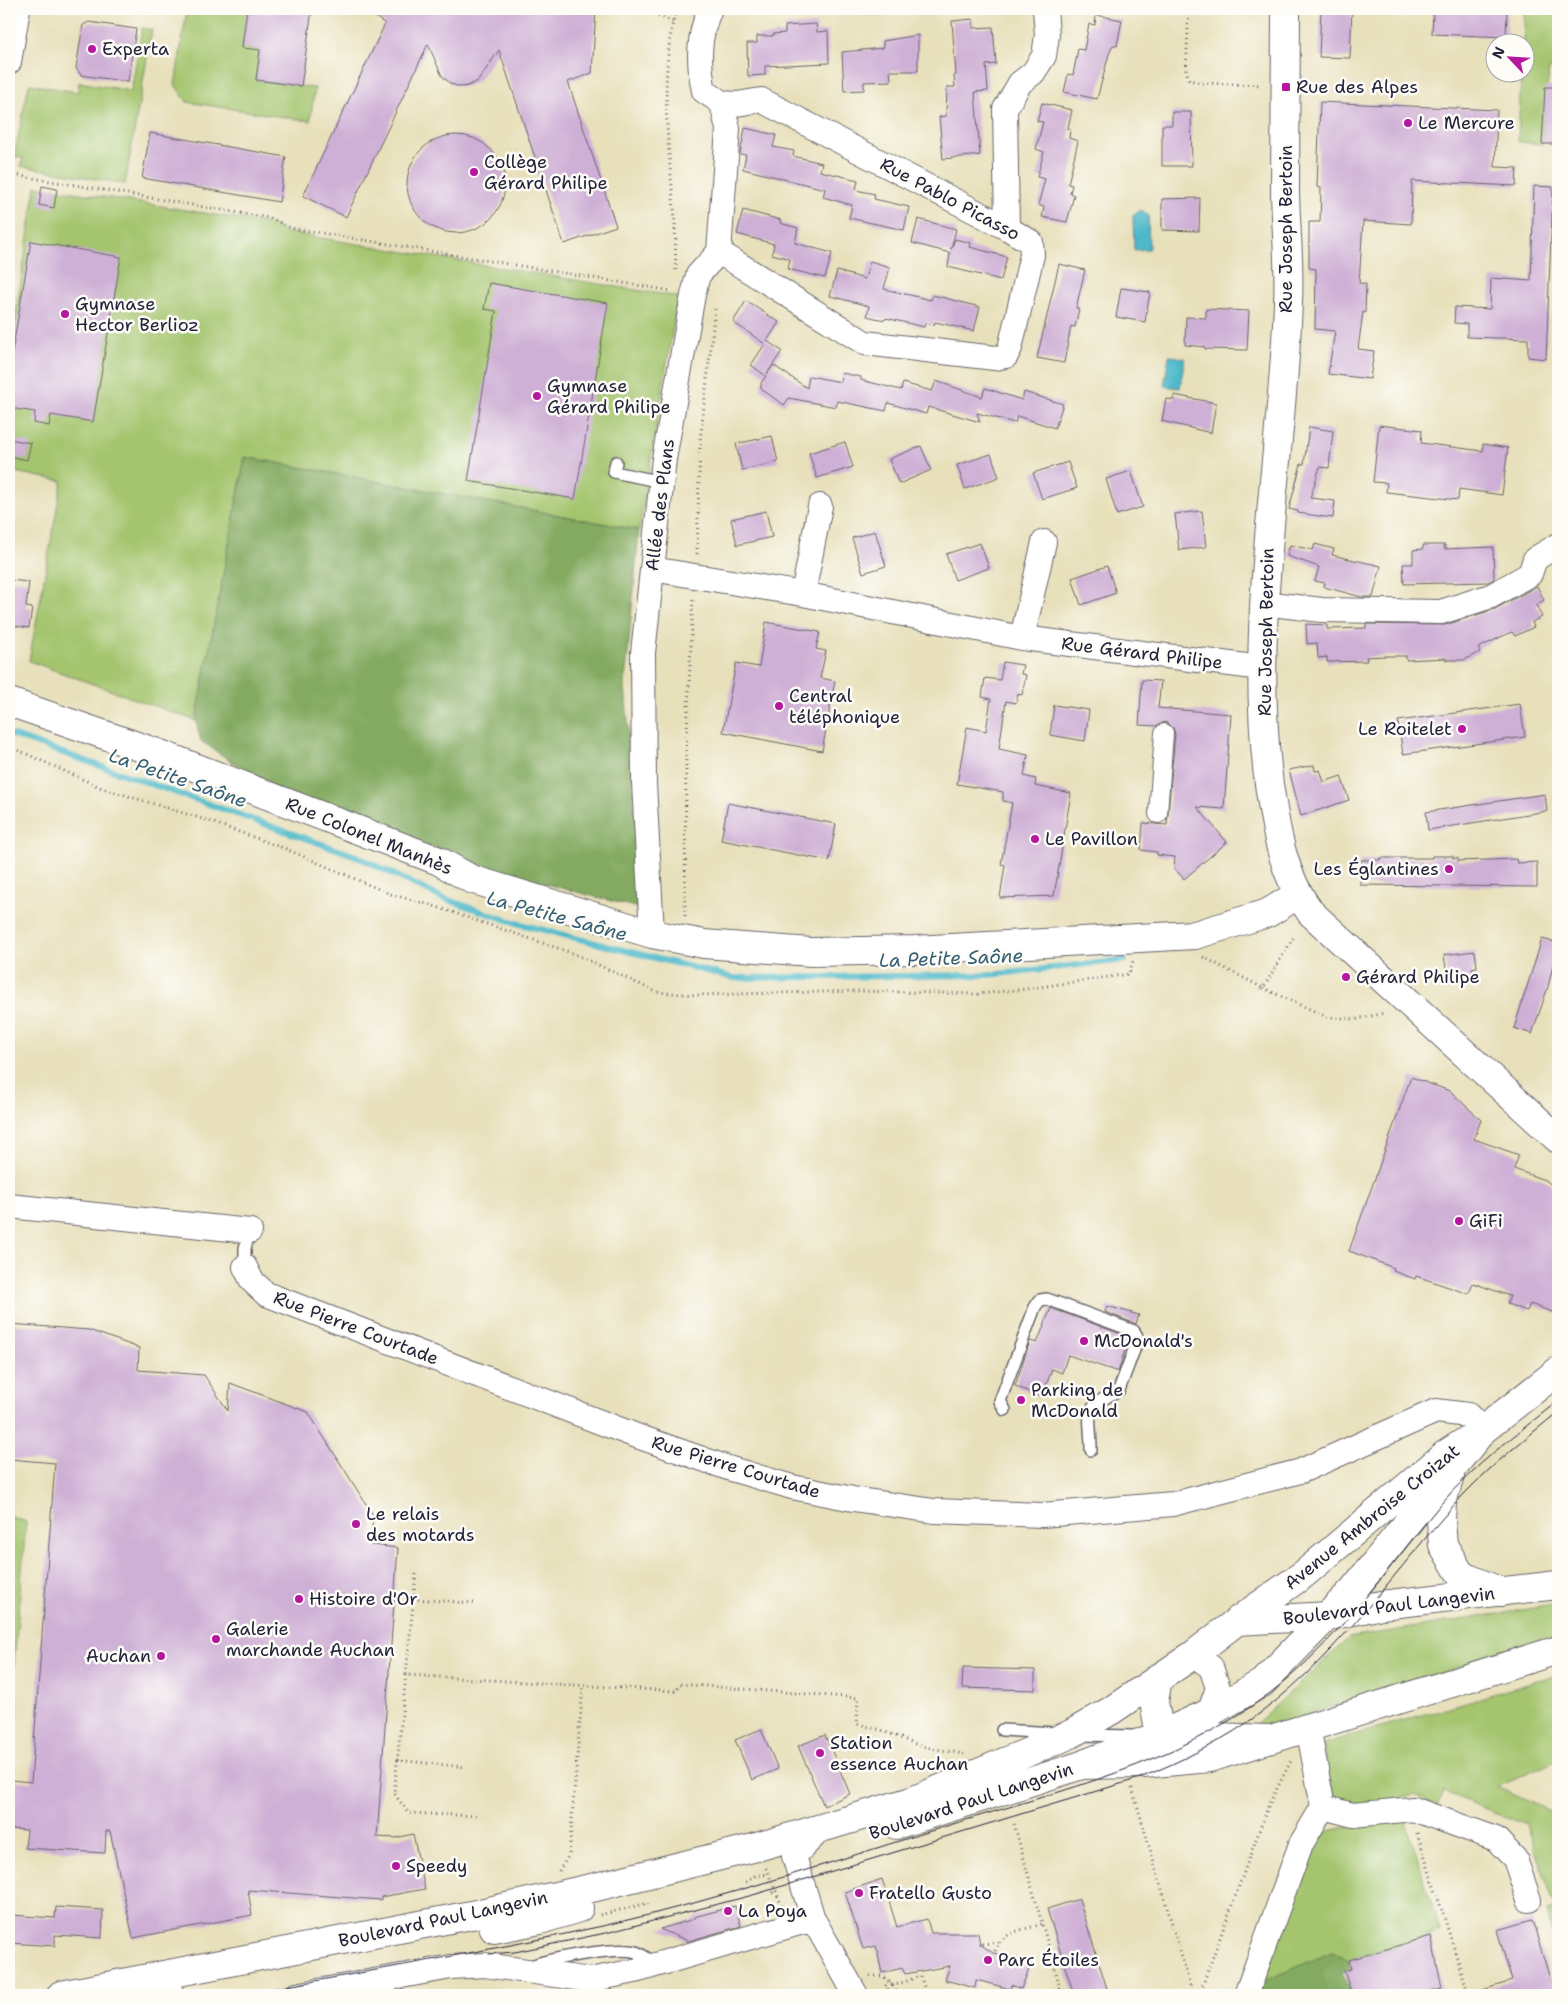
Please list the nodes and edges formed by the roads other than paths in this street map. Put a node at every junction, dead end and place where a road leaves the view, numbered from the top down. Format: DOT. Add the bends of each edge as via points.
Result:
graph roads {
  1 [pos="18,9"];
  2 [pos="710,9"];
  3 [pos="1045,9"];
  4 [pos="1286,9"];
  5 [pos="9,62"];
  6 [pos="722,103"];
  7 [pos="1007,228"];
  8 [pos="719,252"];
  9 [pos="616,462"];
  10 [pos="662,482"];
  11 [pos="820,506"];
  12 [pos="1044,542"];
  13 [pos="1558,545"];
  14 [pos="652,569"];
  15 [pos="803,594"];
  16 [pos="1263,603"];
  17 [pos="1022,638"];
  18 [pos="1262,668"];
  19 [pos="9,702"];
  20 [pos="1164,733"];
  21 [pos="1158,814"];
  22 [pos="1297,895"];
  23 [pos="652,934"];
  24 [pos="1558,1139"];
  25 [pos="9,1206"];
  26 [pos="250,1231"];
  27 [pos="245,1267"];
  28 [pos="1558,1371"];
  29 [pos="1005,1410"];
  30 [pos="1483,1430"];
  31 [pos="1091,1450"];
  32 [pos="1454,1466"];
  33 [pos="1558,1585"];
  34 [pos="1501,1592"];
  35 [pos="1330,1616"];
  36 [pos="1237,1621"];
  37 [pos="1558,1650"];
  38 [pos="1193,1656"];
  39 [pos="1158,1678"];
  40 [pos="1209,1713"];
  41 [pos="1308,1727"];
  42 [pos="1002,1730"];
  43 [pos="1071,1734"];
  44 [pos="1160,1735"];
  45 [pos="1267,1739"];
  46 [pos="1082,1765"];
  47 [pos="1323,1807"];
  48 [pos="821,1829"];
  49 [pos="794,1856"];
  50 [pos="1529,1900"];
  51 [pos="803,1922"];
  52 [pos="390,1986"];
  53 [pos="168,1994"];
  54 [pos="61,1995"];
  55 [pos="296,1995"];
  56 [pos="856,1995"];
  57 [pos="1246,1995"];
  1 -- 5 [label="street"];
  2 -- 6 [label="street" via="701,29 700,73 704,91"];
  3 -- 7 [label="street" via="1047,35 1044,56 1033,73 1020,83 1005,109"];
  4 -- 16 [label="street, Rue Joseph Bertoin" via="1288,300 1282,414 1269,512"];
  6 -- 7 [label="street, Rue Pablo Picasso" via="761,100"];
  6 -- 8 [label="street" via="728,129"];
  7 -- 8 [label="street, Rue Pablo Picasso" via="1031,242 1032,255 1010,348 1006,356 995,358 865,343"];
  8 -- 10 [label="street, Allée des Plans" via="698,275"];
  9 -- 10 [label="lane" via="614,472"];
  10 -- 14 [label="street, Allée des Plans"];
  11 -- 15 [label="street"];
  12 -- 17 [label="street"];
  13 -- 16 [label="street" via="1535,559 1530,574 1491,596 1441,612 1322,610"];
  14 -- 15 [label="street, Rue Gérard Philipe"];
  14 -- 23 [label="street, Allée des Plans" via="642,653 644,783"];
  15 -- 17 [label="street, Rue Gérard Philipe"];
  16 -- 18 [label="street, Rue Joseph Bertoin"];
  17 -- 18 [label="street, Rue Gérard Philipe"];
  18 -- 22 [label="street, Rue Joseph Bertoin" via="1271,798 1283,856"];
  19 -- 23 [label="street, Rue Colonel Manhès" via="163,755 439,861 471,879"];
  20 -- 21 [label="street"];
  22 -- 23 [label="street, Rue Colonel Manhès" via="1268,913 1195,935 914,950 811,952 704,944"];
  22 -- 24 [label="street, Rue Joseph Bertoin" via="1311,913 1374,972"];
  25 -- 26 [label="street"];
  26 -- 27 [label="lane" via="245,1248"];
  27 -- 30 [label="street, Rue Pierre Courtade" via="252,1281 266,1294 634,1435 792,1487 934,1511 1042,1515 1173,1504 1301,1471 1436,1412 1468,1415"];
  28 -- 30 [label="street, Avenue Ambroise Croizat"];
  29 -- 31 [label="lane" via="1000,1401 1034,1307 1040,1300 1048,1299 1134,1331 1137,1342 1119,1390 1098,1400 1090,1410"];
  30 -- 32 [label="street, Avenue Ambroise Croizat"];
  30 -- 36 [label="street, Avenue Ambroise Croizat" via="1446,1454 1304,1574"];
  32 -- 34 [label="street, Avenue Ambroise Croizat" via="1442,1502 1443,1546 1461,1575"];
  32 -- 35 [label="street, Avenue Ambroise Croizat"];
  33 -- 34 [label="street, Boulevard Paul Langevin"];
  34 -- 35 [label="street, Boulevard Paul Langevin" via="1381,1605"];
  35 -- 36 [label="street, Boulevard Paul Langevin"];
  35 -- 40 [label="street, Avenue Ambroise Croizat" via="1262,1683"];
  36 -- 38 [label="street, Boulevard Paul Langevin"];
  37 -- 41 [label="street, Boulevard Paul Langevin"];
  38 -- 39 [label="street, Boulevard Paul Langevin"];
  38 -- 40 [label="street" via="1211,1667 1218,1688"];
  39 -- 43 [label="street, Boulevard Paul Langevin"];
  39 -- 44 [label="street" via="1154,1702"];
  40 -- 44 [label="street, Avenue Ambroise Croizat"];
  41 -- 45 [label="street, Boulevard Paul Langevin"];
  41 -- 47 [label="street"];
  42 -- 43 [label="lane"];
  43 -- 44 [label="lane"];
  43 -- 48 [label="street, Boulevard Paul Langevin" via="912,1801"];
  44 -- 45 [label="street, Boulevard Paul Langevin"];
  44 -- 46 [label="street, Avenue Ambroise Croizat"];
  45 -- 46 [label="street, Boulevard Paul Langevin" via="1210,1758"];
  46 -- 49 [label="street, Boulevard Paul Langevin"];
  47 -- 50 [label="street" via="1353,1815 1409,1809 1496,1839 1515,1859"];
  47 -- 57 [label="street" via="1300,1844"];
  48 -- 49 [label="street, Boulevard Paul Langevin"];
  48 -- 54 [label="street, Boulevard Paul Langevin" via="476,1914"];
  49 -- 51 [label="street"];
  49 -- 53 [label="street, Boulevard Paul Langevin" via="759,1873"];
  51 -- 52 [label="street" via="635,1971 590,1980 476,1966 451,1967"];
  51 -- 56 [label="street"];
  52 -- 55 [label="street"];
}
